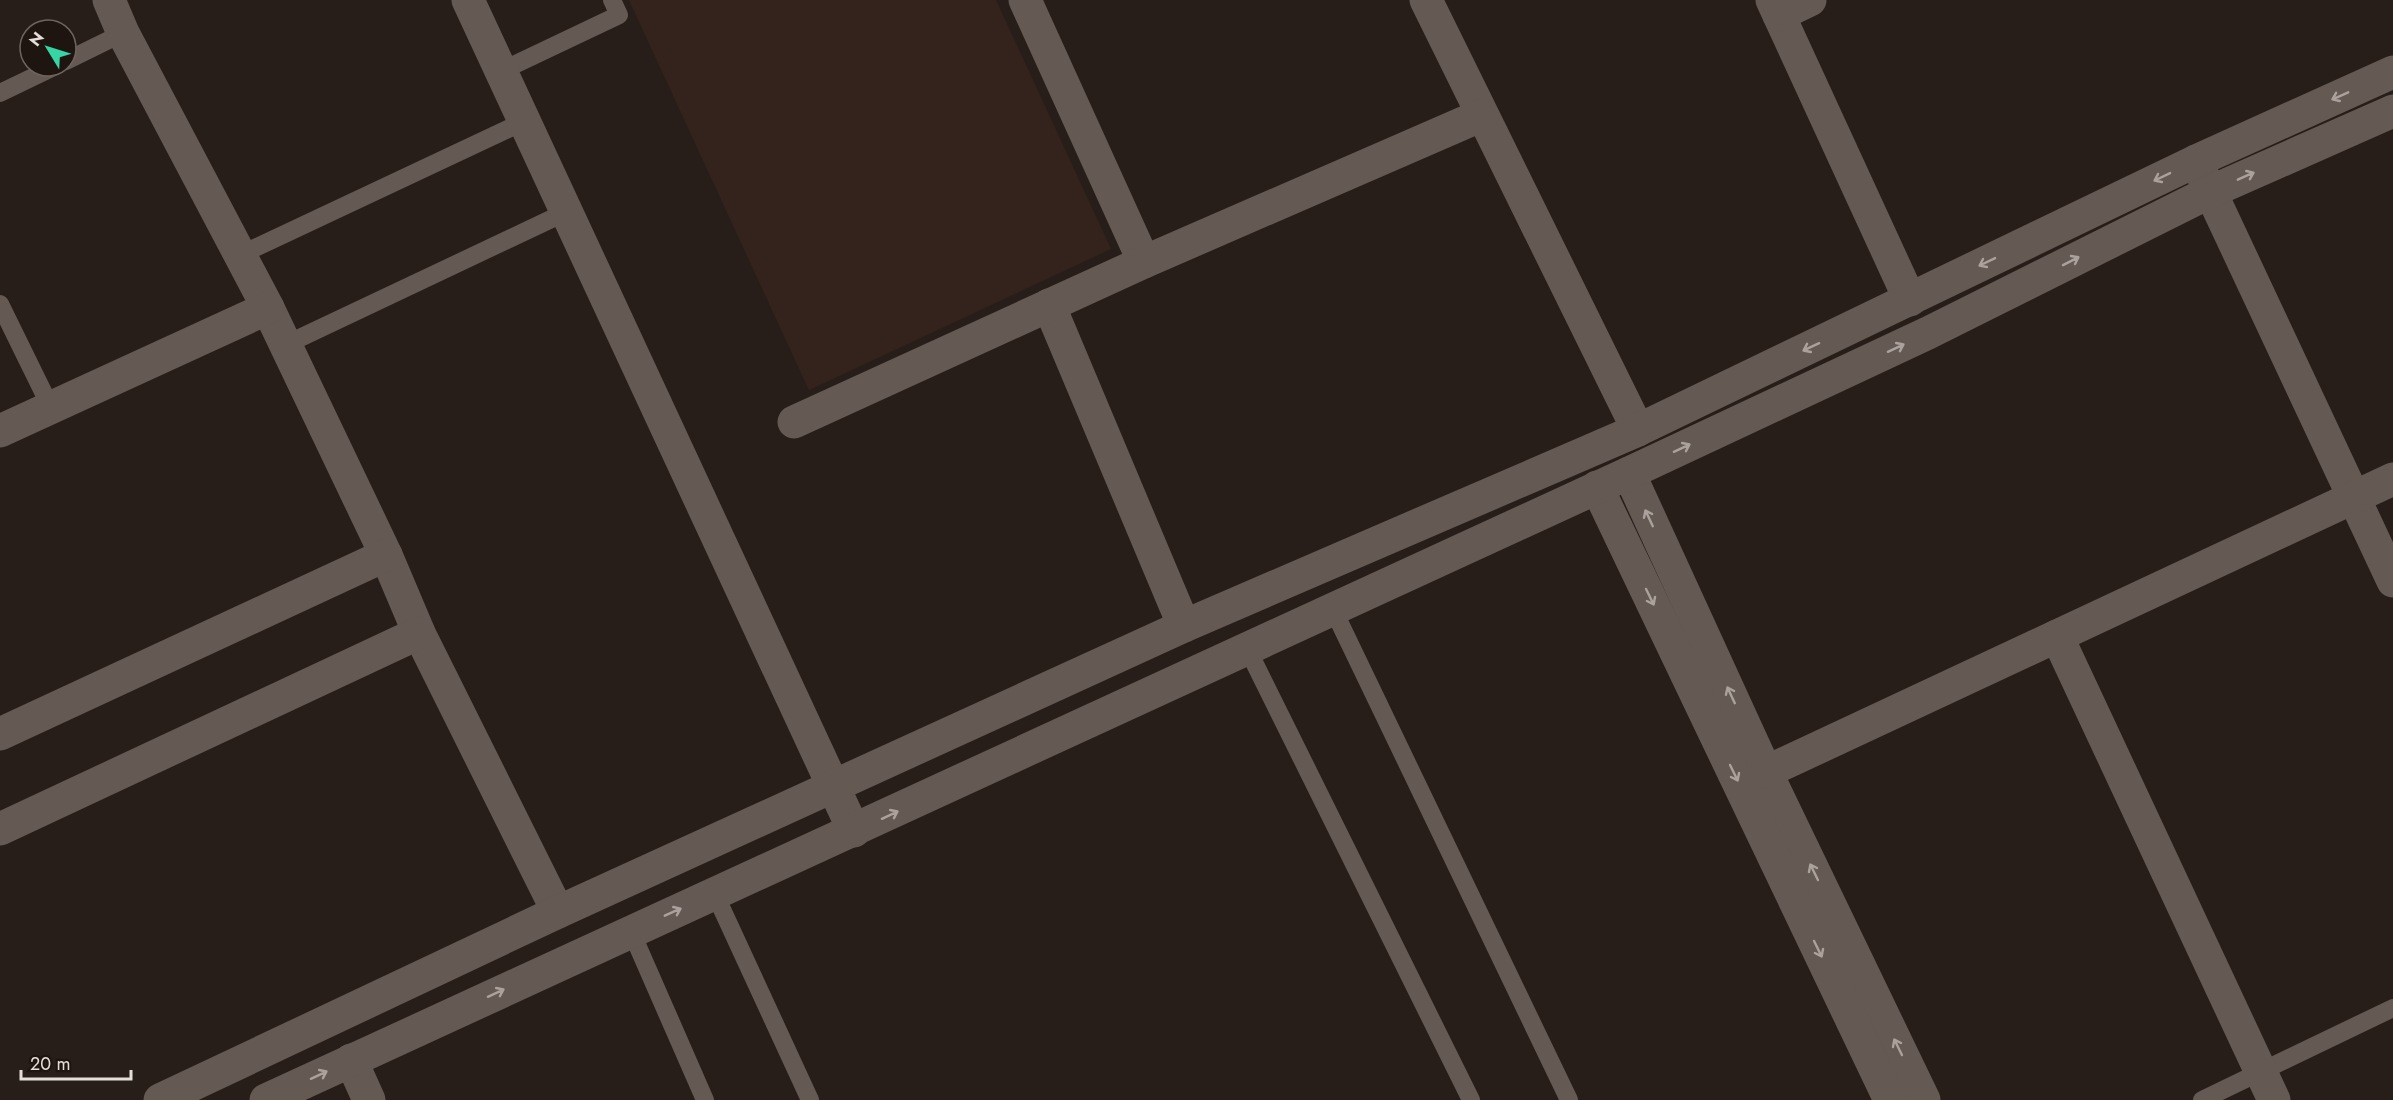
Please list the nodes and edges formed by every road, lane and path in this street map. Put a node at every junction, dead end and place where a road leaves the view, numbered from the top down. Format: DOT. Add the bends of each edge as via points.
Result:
graph roads {
  1 [pos="109,0"];
  2 [pos="468,0"];
  3 [pos="612,0"];
  4 [pos="1025,0"];
  5 [pos="1426,0"];
  6 [pos="1810,0"];
  7 [pos="1775,7"];
  8 [pos="123,33"];
  9 [pos="78,55"];
  10 [pos="501,71"];
  11 [pos="2393,72"];
  12 [pos="31,78"];
  13 [pos="0,93"];
  14 [pos="2393,111"];
  15 [pos="1482,115"];
  16 [pos="525,122"];
  17 [pos="2196,160"];
  18 [pos="2210,192"];
  19 [pos="566,212"];
  20 [pos="240,255"];
  21 [pos="1144,262"];
  22 [pos="1910,300"];
  23 [pos="0,304"];
  24 [pos="1049,305"];
  25 [pos="268,308"];
  26 [pos="285,345"];
  27 [pos="51,408"];
  28 [pos="794,423"];
  29 [pos="1638,430"];
  30 [pos="0,431"];
  31 [pos="1629,473"];
  32 [pos="2393,479"];
  33 [pos="1597,487"];
  34 [pos="2354,498"];
  35 [pos="386,555"];
  36 [pos="2393,581"];
  37 [pos="1332,609"];
  38 [pos="1184,626"];
  39 [pos="419,633"];
  40 [pos="2057,636"];
  41 [pos="1247,648"];
  42 [pos="0,734"];
  43 [pos="1766,772"];
  44 [pos="833,786"];
  45 [pos="0,829"];
  46 [pos="854,831"];
  47 [pos="715,894"];
  48 [pos="558,912"];
  49 [pos="631,931"];
  50 [pos="2393,1008"];
  51 [pos="351,1060"];
  52 [pos="2267,1086"];
  53 [pos="160,1100"];
  54 [pos="266,1100"];
  55 [pos="369,1100"];
  56 [pos="705,1100"];
  57 [pos="810,1100"];
  58 [pos="1471,1100"];
  59 [pos="1569,1100"];
  60 [pos="1890,1100"];
  61 [pos="1923,1100"];
  62 [pos="2202,1100"];
  1 -- 8 [label="street"];
  2 -- 10 [label="street"];
  3 -- 10 [label="lane" via="619,15"];
  4 -- 21 [label="street"];
  5 -- 15 [label="street"];
  6 -- 7 [label="street"];
  7 -- 22 [label="street"];
  8 -- 9 [label="lane"];
  8 -- 20 [label="street"];
  10 -- 16 [label="street"];
  11 -- 17 [label="street, one-way"];
  12 -- 13 [label="lane"];
  18 -- 14 [label="street, one-way"];
  15 -- 21 [label="street"];
  15 -- 29 [label="street"];
  16 -- 19 [label="street"];
  16 -- 20 [label="lane"];
  17 -- 18 [label="street"];
  17 -- 22 [label="street, one-way"];
  31 -- 18 [label="street, one-way" via="1928,333"];
  18 -- 34 [label="street"];
  19 -- 26 [label="lane"];
  19 -- 44 [label="street"];
  20 -- 25 [label="street"];
  21 -- 24 [label="street"];
  22 -- 29 [label="street, one-way"];
  23 -- 27 [label="lane"];
  24 -- 28 [label="street"];
  24 -- 38 [label="street"];
  25 -- 26 [label="street"];
  25 -- 27 [label="street"];
  26 -- 35 [label="street"];
  27 -- 30 [label="street"];
  29 -- 38 [label="street"];
  31 -- 33 [label="street"];
  43 -- 31 [label="street, one-way"];
  32 -- 34 [label="street"];
  33 -- 37 [label="street"];
  33 -- 60 [label="street, one-way"];
  34 -- 36 [label="street"];
  34 -- 40 [label="street"];
  35 -- 39 [label="street"];
  35 -- 42 [label="street"];
  37 -- 41 [label="street"];
  37 -- 59 [label="lane"];
  38 -- 44 [label="street"];
  39 -- 45 [label="street"];
  39 -- 48 [label="street"];
  40 -- 43 [label="street"];
  40 -- 52 [label="street"];
  46 -- 41 [label="street, one-way"];
  41 -- 58 [label="lane"];
  61 -- 43 [label="street, one-way"];
  44 -- 46 [label="street"];
  44 -- 48 [label="street"];
  46 -- 47 [label="street"];
  49 -- 47 [label="street, one-way"];
  47 -- 57 [label="lane"];
  48 -- 53 [label="street"];
  51 -- 49 [label="street, one-way"];
  49 -- 56 [label="lane"];
  50 -- 52 [label="lane"];
  54 -- 51 [label="street, one-way"];
  51 -- 55 [label="street"];
  52 -- 62 [label="lane"];
}
